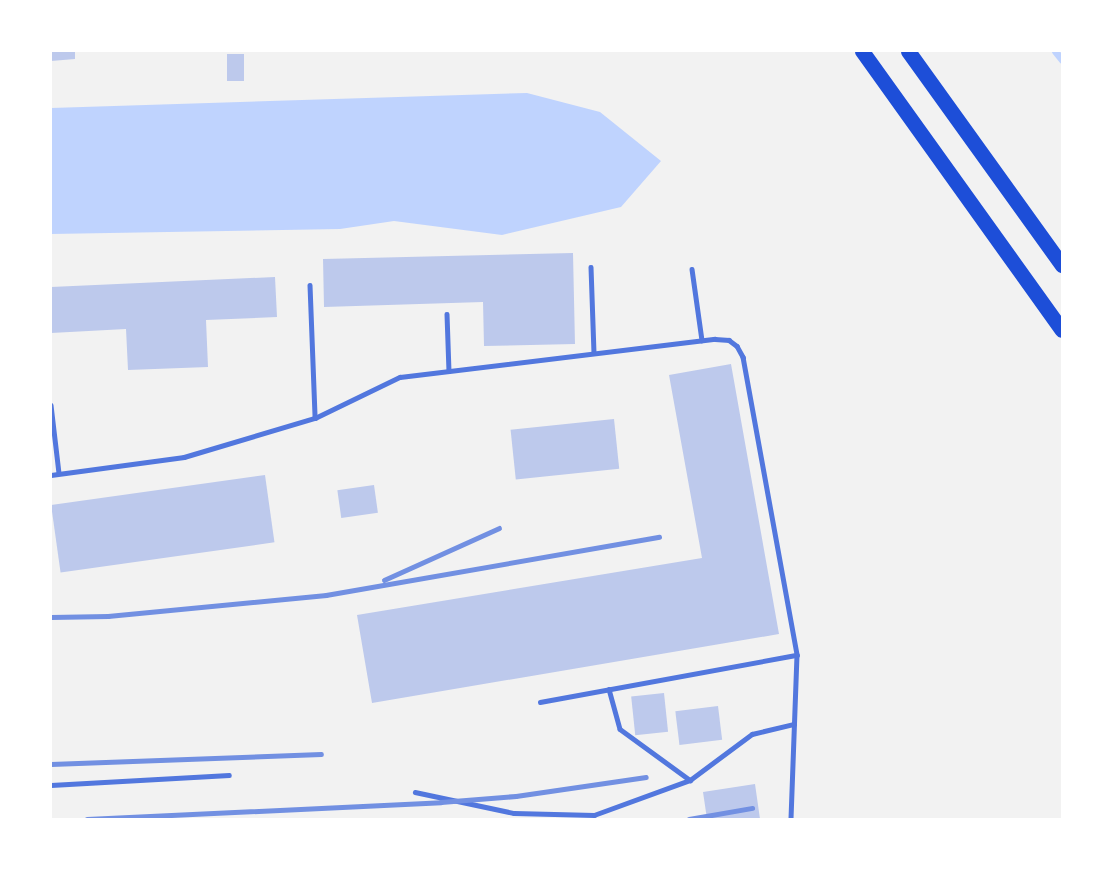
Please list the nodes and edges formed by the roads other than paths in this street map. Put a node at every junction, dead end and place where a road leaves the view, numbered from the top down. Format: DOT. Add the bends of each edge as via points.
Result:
graph roads {
  1 [pos="862,51"];
  2 [pos="908,51"];
  3 [pos="1062,265"];
  4 [pos="591,267"];
  5 [pos="692,269"];
  6 [pos="310,285"];
  7 [pos="447,314"];
  8 [pos="1062,330"];
  9 [pos="702,340"];
  10 [pos="594,353"];
  11 [pos="449,371"];
  12 [pos="51,405"];
  13 [pos="315,418"];
  14 [pos="59,473"];
  15 [pos="51,475"];
  16 [pos="796,655"];
  17 [pos="609,689"];
  18 [pos="540,702"];
  19 [pos="794,724"];
  20 [pos="230,775"];
  21 [pos="690,780"];
  22 [pos="51,785"];
  23 [pos="415,792"];
  24 [pos="791,819"];
  1 -- 8 [label="main road"];
  2 -- 3 [label="main road"];
  4 -- 10 [label="lane"];
  5 -- 9 [label="lane"];
  6 -- 13 [label="lane"];
  7 -- 11 [label="lane"];
  9 -- 10 [label="lane"];
  9 -- 16 [label="lane" via="729,340 742,357"];
  10 -- 11 [label="lane"];
  11 -- 13 [label="lane" via="400,376"];
  12 -- 14 [label="lane"];
  13 -- 14 [label="lane" via="184,457"];
  14 -- 15 [label="lane"];
  16 -- 17 [label="lane"];
  16 -- 19 [label="lane"];
  17 -- 18 [label="lane"];
  17 -- 21 [label="lane" via="620,729"];
  19 -- 21 [label="lane" via="752,734"];
  19 -- 24 [label="lane"];
  20 -- 22 [label="lane"];
  21 -- 23 [label="lane" via="594,815 514,813"];
}
